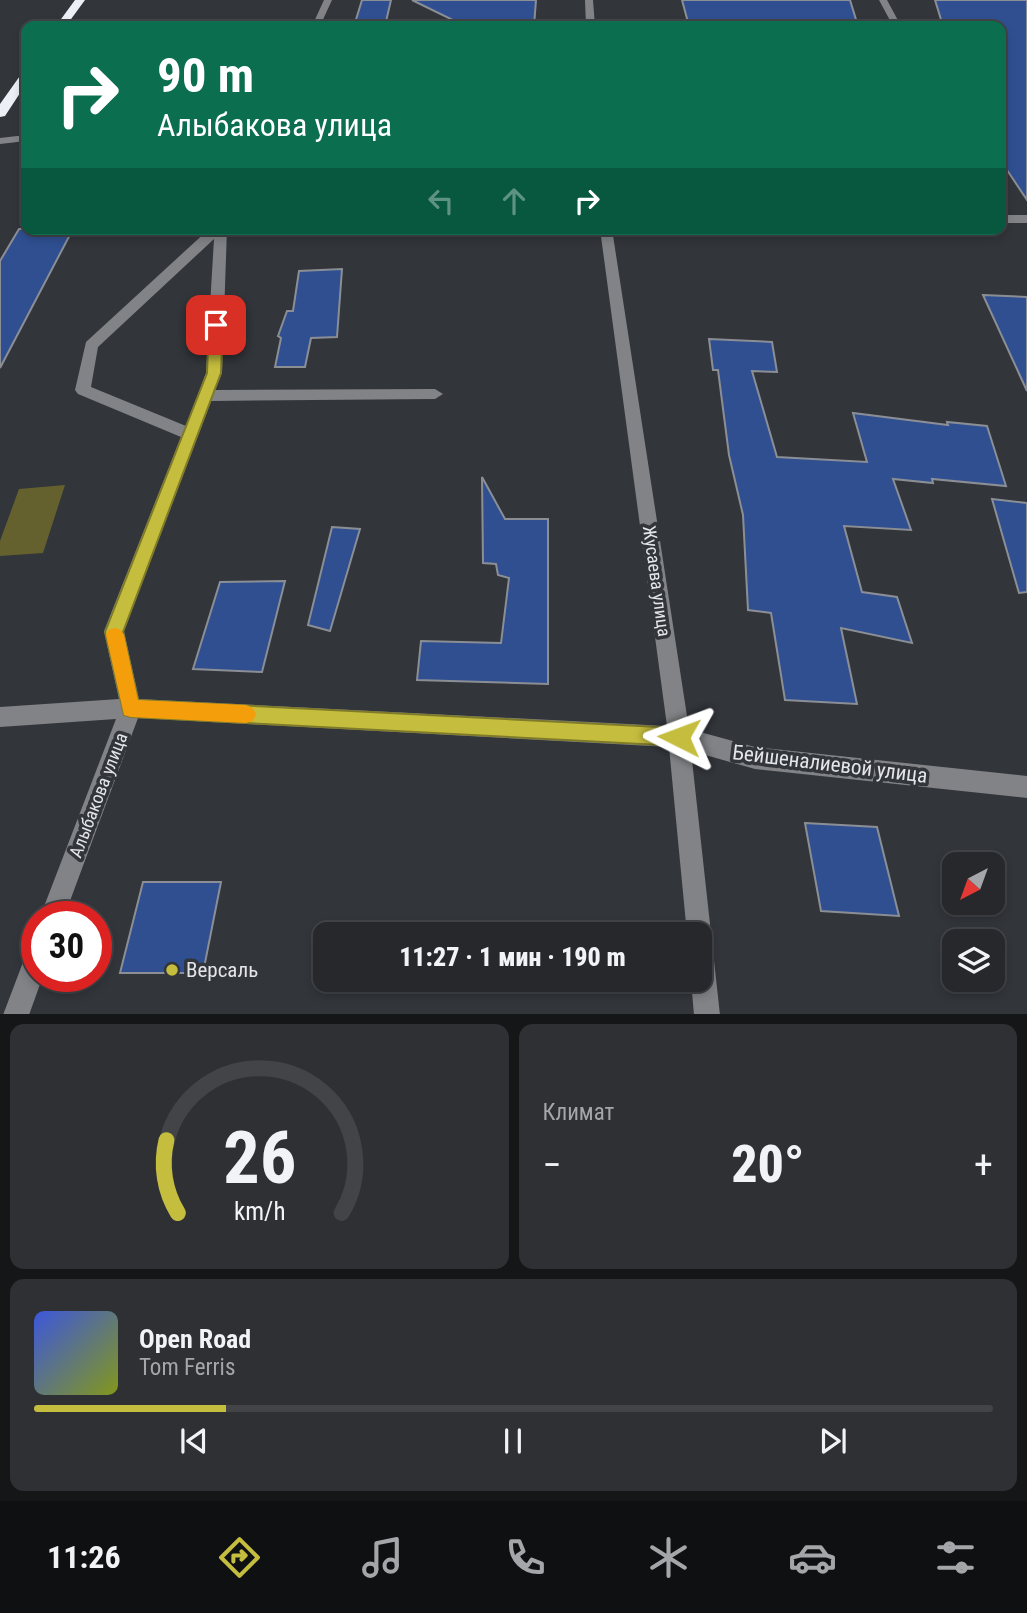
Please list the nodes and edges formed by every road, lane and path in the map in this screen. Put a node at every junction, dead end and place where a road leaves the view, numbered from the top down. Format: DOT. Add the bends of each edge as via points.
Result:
graph roads {
  1 [pos="80,0"];
  2 [pos="328,0"];
  3 [pos="589,0"];
  4 [pos="883,0"];
  5 [pos="65,21"];
  6 [pos="318,21"];
  7 [pos="591,21"];
  8 [pos="894,21"];
  9 [pos="21,83"];
  10 [pos="0,113"];
  11 [pos="21,139"];
  12 [pos="0,141"];
  13 [pos="1006,219"];
  14 [pos="1027,219"];
  15 [pos="212,235"];
  16 [pos="219,235"];
  17 [pos="607,235"];
  18 [pos="435,394"];
  19 [pos="205,396"];
  20 [pos="190,434"];
  21 [pos="131,708"];
  22 [pos="0,717"];
  23 [pos="679,737"];
  24 [pos="1027,788"];
  25 [pos="58,901"];
  26 [pos="698,922"];
  27 [pos="24,992"];
  28 [pos="705,992"];
  29 [pos="16,1014"];
  30 [pos="707,1014"];
  1 -- 5 [label="highway"];
  2 -- 6 [label="street"];
  3 -- 7 [label="street"];
  4 -- 8 [label="street"];
  9 -- 10 [label="highway"];
  11 -- 12 [label="street"];
  13 -- 14 [label="street"];
  15 -- 20 [label="street" via="91,345 83,390"];
  16 -- 19 [label="street" via="214,373"];
  17 -- 23 [label="street, Жусаева улица"];
  18 -- 19 [label="street"];
  19 -- 20 [label="street"];
  20 -- 21 [label="street" via="114,632"];
  21 -- 22 [label="street, Бейшеналиевой улица"];
  21 -- 23 [label="street, Бейшеналиевой улица"];
  21 -- 25 [label="street, Алыбакова улица"];
  23 -- 24 [label="street, Бейшеналиевой улица" via="754,758"];
  23 -- 26 [label="street, Жусаева улица"];
  27 -- 29 [label="street"];
  28 -- 30 [label="street"];
}
